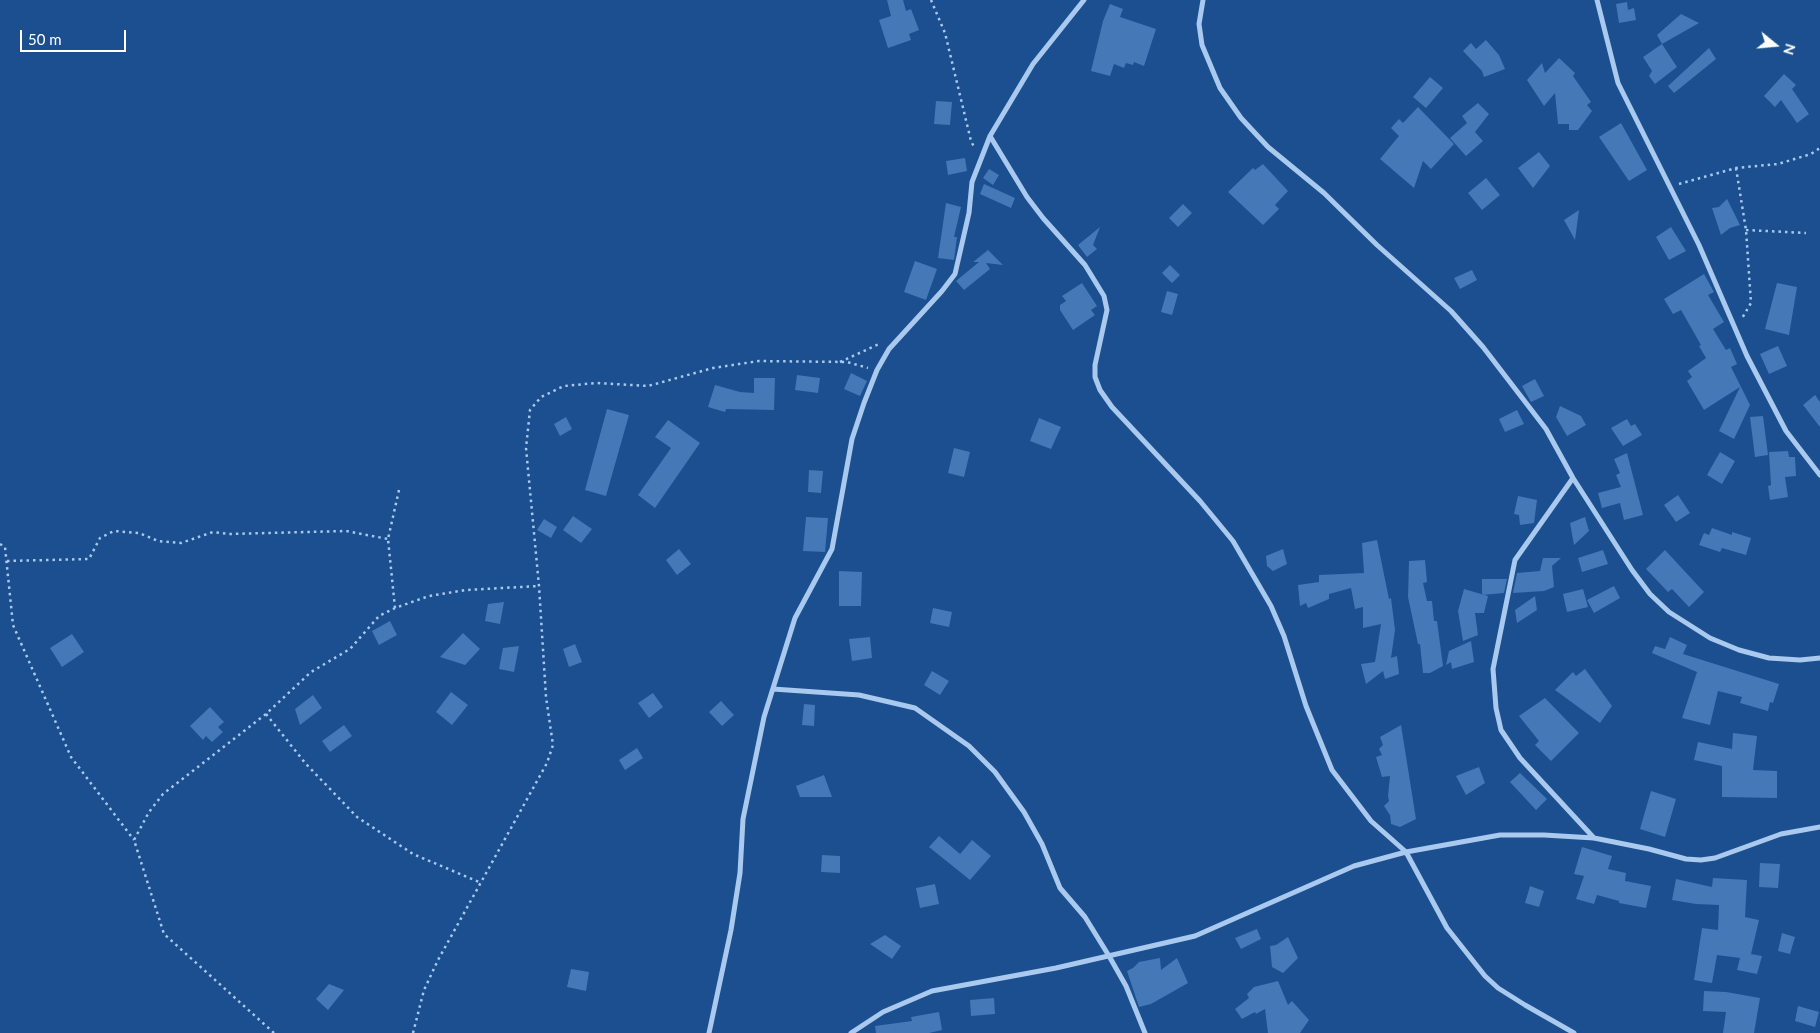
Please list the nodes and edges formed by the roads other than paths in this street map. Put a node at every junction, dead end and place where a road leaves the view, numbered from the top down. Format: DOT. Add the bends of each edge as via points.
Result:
graph roads {
  1 [pos="1084,0"];
  2 [pos="1202,0"];
  3 [pos="1597,0"];
  4 [pos="990,136"];
  5 [pos="1820,475"];
  6 [pos="1573,478"];
  7 [pos="1820,658"];
  8 [pos="773,688"];
  9 [pos="1820,826"];
  10 [pos="1594,838"];
  11 [pos="1406,852"];
  12 [pos="1109,956"];
  13 [pos="709,1033"];
  14 [pos="852,1033"];
  15 [pos="1145,1033"];
  16 [pos="1574,1033"];
  1 -- 4 [label="street" via="1033,64"];
  2 -- 6 [label="street" via="1199,24 1202,45 1220,88 1241,118 1268,147 1324,193 1376,245 1451,311 1541,422"];
  3 -- 5 [label="street" via="1618,83 1699,245 1747,356 1786,431"];
  4 -- 8 [label="street" via="972,182 969,213 955,274 889,349 877,370 852,440 832,548 795,618"];
  4 -- 11 [label="street" via="1022,190 1085,265 1107,304 1095,364 1100,390 1112,408 1200,501 1233,542 1271,606 1332,770 1371,821"];
  6 -- 7 [label="street" via="1632,570 1669,612 1710,638 1739,650 1769,658"];
  6 -- 10 [label="street" via="1516,560 1493,670 1501,730 1520,758"];
  8 -- 12 [label="street" via="859,695 915,708 969,746 995,772 1024,812 1042,844 1060,888 1085,917"];
  8 -- 13 [label="street" via="749,782 736,901"];
  9 -- 10 [label="street" via="1780,834 1701,860"];
  10 -- 11 [label="street" via="1500,836"];
  11 -- 12 [label="street" via="1354,866 1195,936"];
  11 -- 16 [label="street" via="1447,928 1485,976 1498,988"];
  12 -- 14 [label="street" via="932,991 883,1012"];
  12 -- 15 [label="street" via="1126,986"];
}
